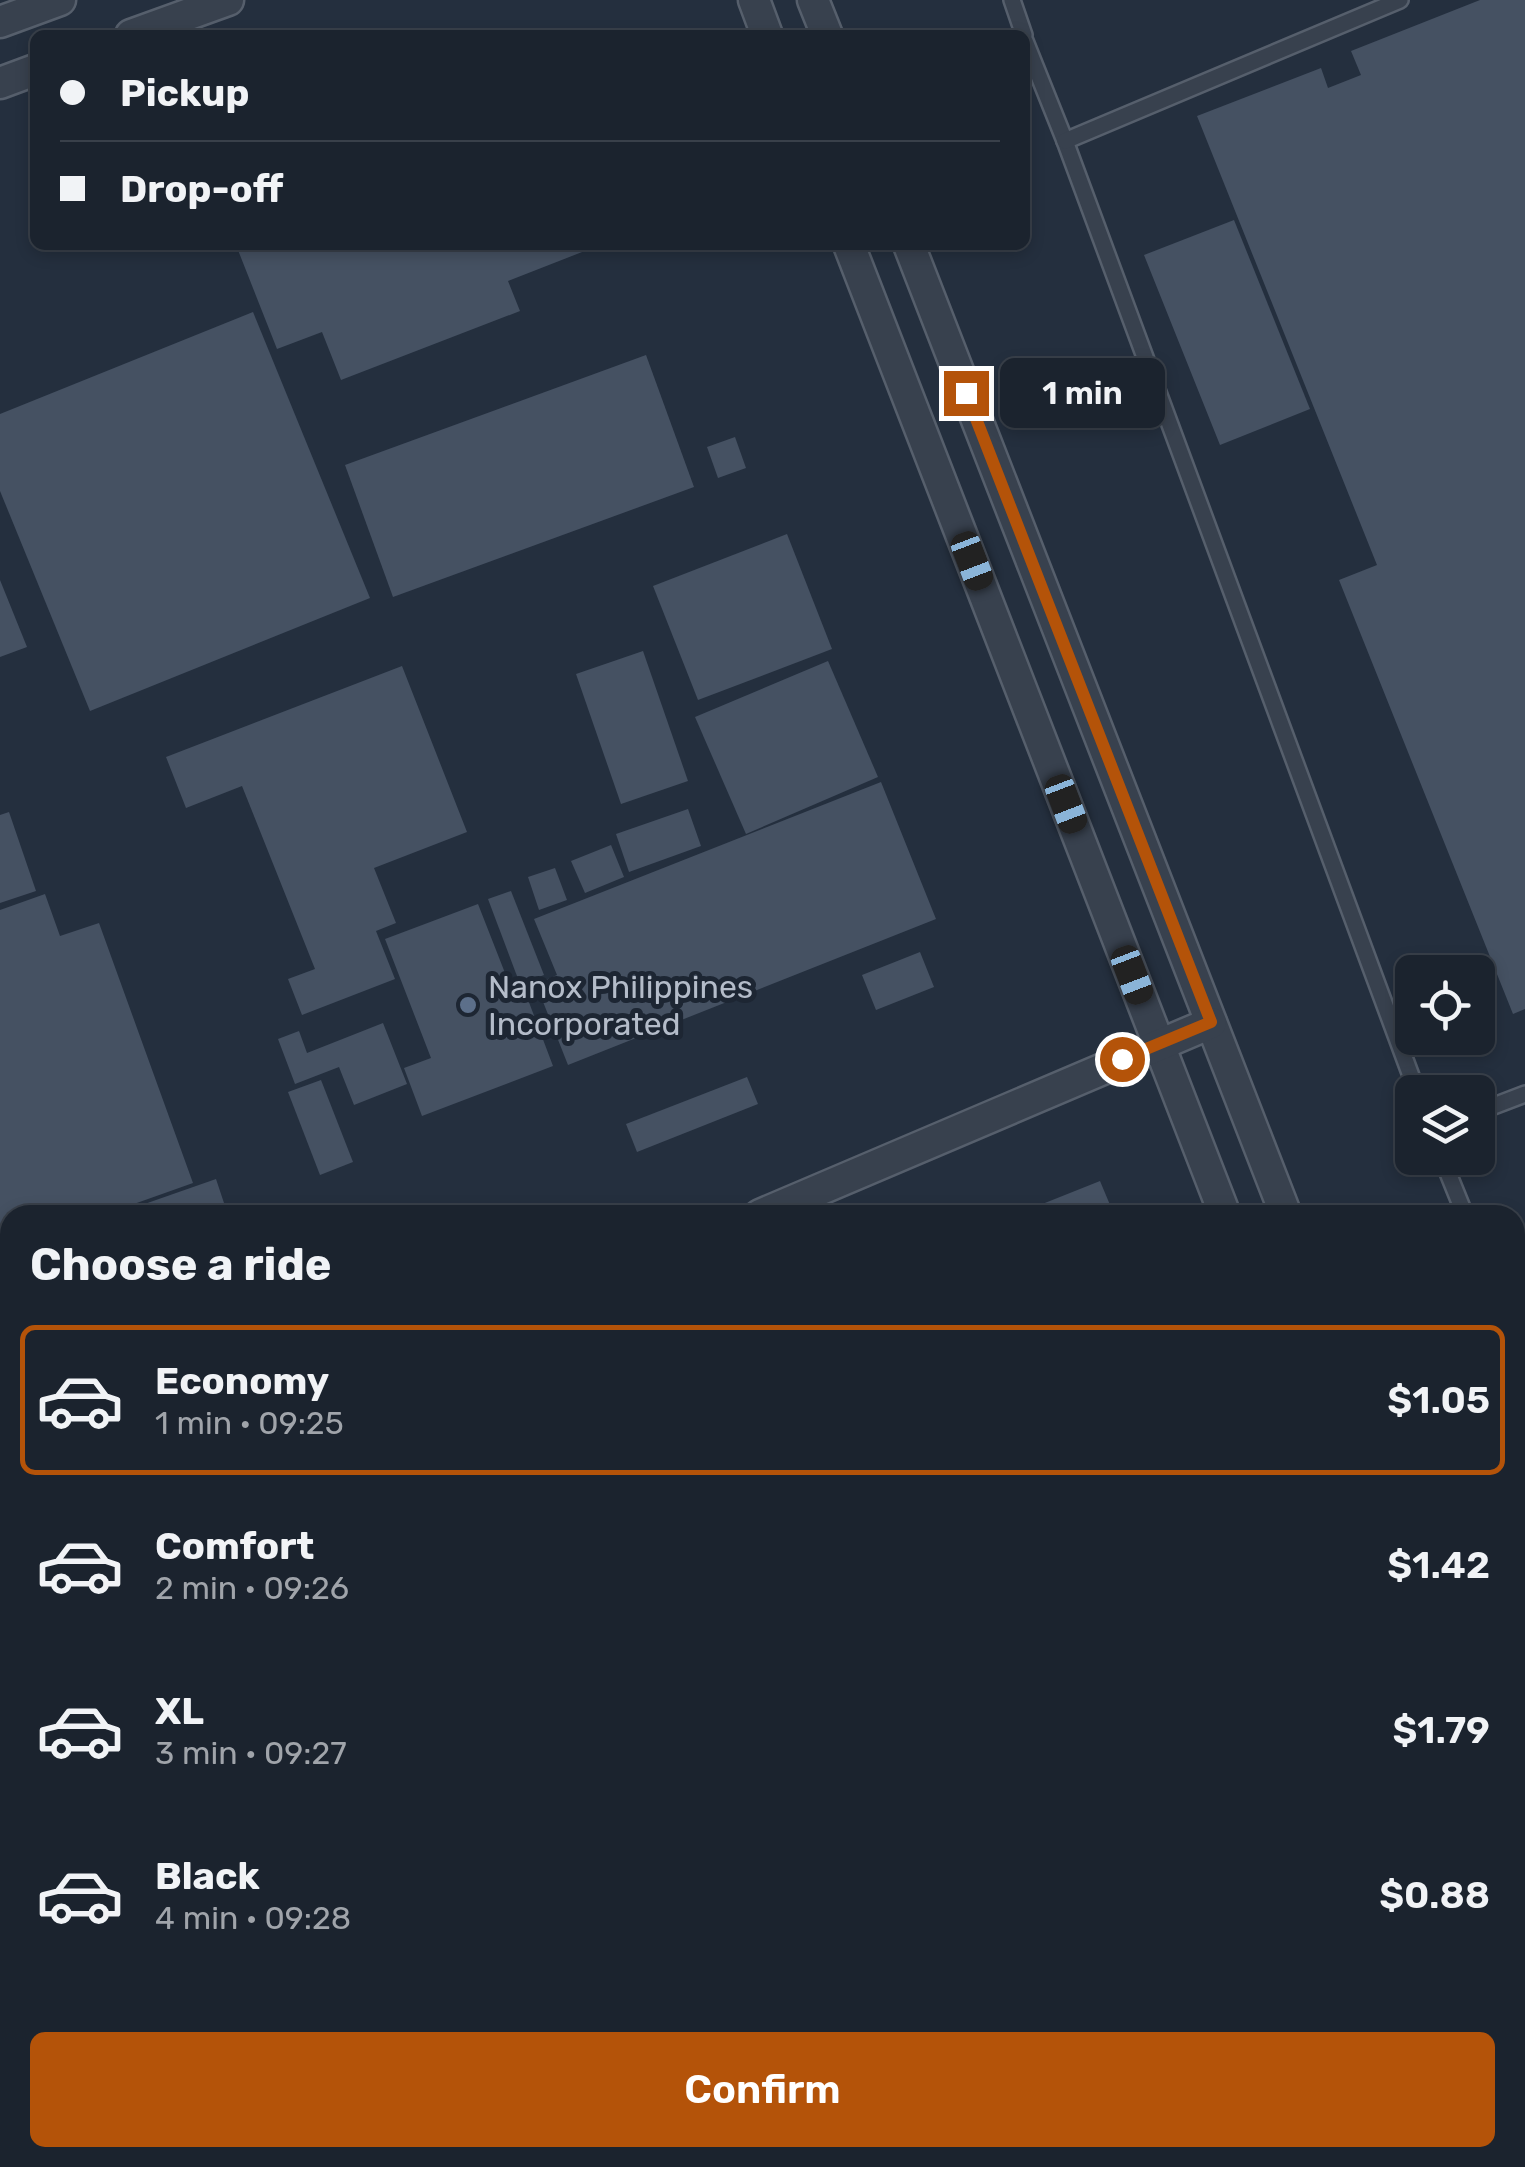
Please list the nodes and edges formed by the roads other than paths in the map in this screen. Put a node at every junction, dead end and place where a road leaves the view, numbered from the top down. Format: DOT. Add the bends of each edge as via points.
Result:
graph roads {
  1 [pos="60,0"];
  2 [pos="228,0"];
  3 [pos="754,0"];
  4 [pos="813,0"];
  5 [pos="1012,0"];
  6 [pos="1400,0"];
  7 [pos="0,22"];
  8 [pos="145,30"];
  9 [pos="765,30"];
  10 [pos="825,30"];
  11 [pos="1022,30"];
  12 [pos="1030,51"];
  13 [pos="30,72"];
  14 [pos="0,83"];
  15 [pos="1065,140"];
  16 [pos="851,250"];
  17 [pos="911,250"];
  18 [pos="1211,1022"];
  19 [pos="1158,1043"];
  20 [pos="1412,1075"];
  21 [pos="1525,1094"];
  22 [pos="1495,1105"];
  23 [pos="1449,1175"];
  24 [pos="783,1205"];
  25 [pos="1221,1205"];
  26 [pos="1282,1205"];
  27 [pos="1461,1205"];
  1 -- 7 [label="street"];
  2 -- 8 [label="street"];
  3 -- 9 [label="street"];
  4 -- 10 [label="street"];
  5 -- 11 [label="lane"];
  6 -- 15 [label="lane"];
  12 -- 15 [label="lane"];
  13 -- 14 [label="street"];
  15 -- 20 [label="lane"];
  16 -- 19 [label="street"];
  17 -- 18 [label="street"];
  18 -- 19 [label="street"];
  18 -- 26 [label="street"];
  19 -- 24 [label="street"];
  19 -- 25 [label="street"];
  21 -- 22 [label="lane"];
  23 -- 27 [label="lane"];
}
